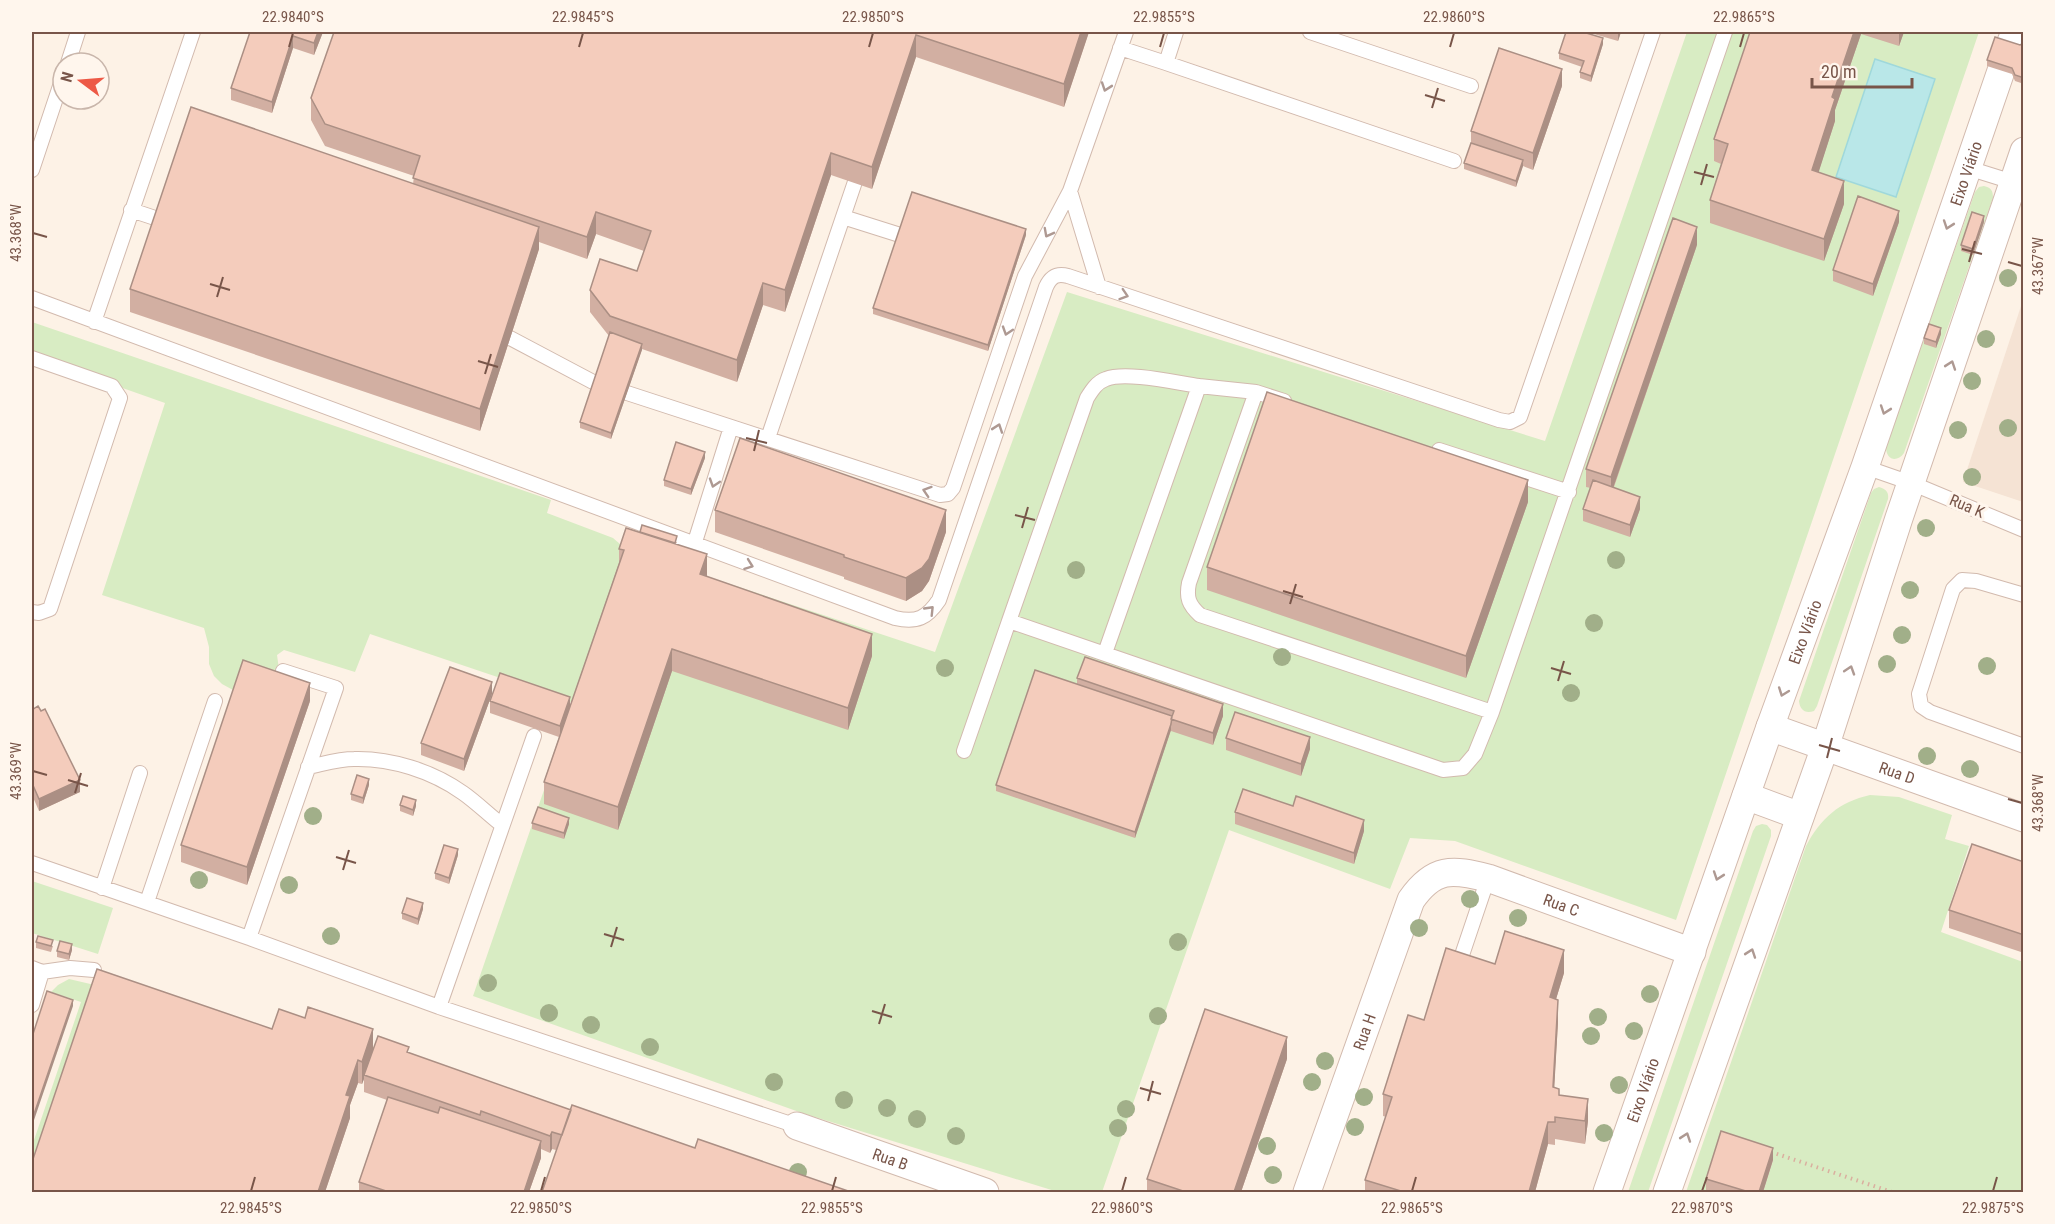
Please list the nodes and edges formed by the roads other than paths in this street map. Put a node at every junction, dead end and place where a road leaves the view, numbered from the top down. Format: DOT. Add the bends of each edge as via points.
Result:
graph roads {
  1 [pos="78,32"];
  2 [pos="193,32"];
  3 [pos="1126,32"];
  4 [pos="1176,32"];
  5 [pos="1310,32"];
  6 [pos="1653,32"];
  7 [pos="1725,32"];
  8 [pos="1120,48"];
  9 [pos="2008,50"];
  10 [pos="72,51"];
  11 [pos="1166,63"];
  12 [pos="1471,86"];
  13 [pos="52,111"];
  14 [pos="865,151"];
  15 [pos="2024,151"];
  16 [pos="1454,162"];
  17 [pos="1968,168"];
  18 [pos="32,170"];
  19 [pos="2018,183"];
  20 [pos="1070,191"];
  21 [pos="131,210"];
  22 [pos="843,217"];
  23 [pos="161,220"];
  24 [pos="900,235"];
  25 [pos="1099,287"];
  26 [pos="32,298"];
  27 [pos="94,322"];
  28 [pos="510,338"];
  29 [pos="32,358"];
  30 [pos="595,383"];
  31 [pos="1199,386"];
  32 [pos="1256,392"];
  33 [pos="627,393"];
  34 [pos="1300,406"];
  35 [pos="731,427"];
  36 [pos="768,438"];
  37 [pos="1423,445"];
  38 [pos="1865,467"];
  39 [pos="1911,483"];
  40 [pos="1569,492"];
  41 [pos="2024,530"];
  42 [pos="694,545"];
  43 [pos="2024,595"];
  44 [pos="32,612"];
  45 [pos="1009,621"];
  46 [pos="1105,653"];
  47 [pos="283,671"];
  48 [pos="215,701"];
  49 [pos="1492,712"];
  50 [pos="1770,727"];
  51 [pos="534,736"];
  52 [pos="2024,746"];
  53 [pos="1825,747"];
  54 [pos="964,751"];
  55 [pos="308,767"];
  56 [pos="140,773"];
  57 [pos="1746,796"];
  58 [pos="1800,816"];
  59 [pos="2024,818"];
  60 [pos="502,825"];
  61 [pos="32,863"];
  62 [pos="1488,878"];
  63 [pos="1430,879"];
  64 [pos="102,888"];
  65 [pos="147,902"];
  66 [pos="249,938"];
  67 [pos="1692,952"];
  68 [pos="1461,958"];
  69 [pos="37,970"];
  70 [pos="94,970"];
  71 [pos="32,1005"];
  72 [pos="439,1007"];
  73 [pos="797,1126"];
  74 [pos="985,1192"];
  75 [pos="1307,1192"];
  76 [pos="1607,1192"];
  77 [pos="1667,1192"];
  1 -- 10 [label="lane"];
  2 -- 21 [label="lane"];
  3 -- 8 [label="lane"];
  4 -- 11 [label="lane"];
  5 -- 12 [label="lane"];
  25 -- 6 [label="lane, one-way" via="1510,422 1520,417"];
  7 -- 40 [label="lane"];
  8 -- 11 [label="lane"];
  8 -- 20 [label="lane, one-way"];
  9 -- 17 [label="street, Eixo Viário"];
  11 -- 16 [label="lane"];
  13 -- 18 [label="lane"];
  14 -- 22 [label="lane"];
  15 -- 19 [label="street"];
  17 -- 19 [label="lane"];
  17 -- 38 [label="street, Eixo Viário, one-way"];
  39 -- 19 [label="street, one-way"];
  20 -- 25 [label="lane"];
  20 -- 36 [label="lane, one-way" via="1019,274 957,477 948,494 940,495"];
  21 -- 23 [label="lane"];
  21 -- 27 [label="lane"];
  22 -- 24 [label="lane"];
  22 -- 36 [label="lane"];
  42 -- 25 [label="lane, one-way" via="895,618 908,621 931,612 939,600 1050,278 1061,274"];
  26 -- 27 [label="lane"];
  27 -- 42 [label="lane"];
  28 -- 30 [label="lane"];
  29 -- 44 [label="lane" via="112,386 120,398 50,609"];
  31 -- 32 [label="lane"];
  31 -- 45 [label="lane" via="1123,375 1106,378 1095,386 1087,398"];
  31 -- 46 [label="lane"];
  32 -- 34 [label="lane"];
  32 -- 49 [label="lane" via="1189,583 1190,606 1200,615"];
  33 -- 35 [label="lane"];
  35 -- 36 [label="lane"];
  35 -- 42 [label="lane, one-way"];
  37 -- 40 [label="lane"];
  38 -- 39 [label="lane, Rua K"];
  38 -- 50 [label="street, Eixo Viário, one-way"];
  39 -- 41 [label="lane, Rua K"];
  53 -- 39 [label="street, one-way"];
  40 -- 49 [label="lane"];
  43 -- 52 [label="lane" via="1962,580 1953,589 1919,694 1921,706 1930,712"];
  45 -- 46 [label="lane"];
  45 -- 54 [label="lane"];
  46 -- 49 [label="lane" via="1443,770 1463,768 1475,754"];
  47 -- 55 [label="lane" via="336,687"];
  48 -- 65 [label="lane"];
  50 -- 53 [label="street, Rua D"];
  50 -- 57 [label="street, Eixo Viário"];
  51 -- 60 [label="lane"];
  53 -- 58 [label="street"];
  53 -- 59 [label="street, Rua D"];
  55 -- 60 [label="lane" via="353,759 411,767 463,793"];
  55 -- 66 [label="lane"];
  56 -- 64 [label="lane"];
  57 -- 58 [label="street"];
  57 -- 67 [label="street, Eixo Viário, one-way"];
  77 -- 58 [label="street, one-way"];
  60 -- 72 [label="lane"];
  61 -- 64 [label="lane"];
  62 -- 63 [label="street, Rua C" via="1460,871"];
  62 -- 67 [label="street, Rua C"];
  62 -- 68 [label="lane"];
  63 -- 75 [label="street, Rua H" via="1411,900"];
  64 -- 65 [label="lane"];
  65 -- 66 [label="lane"];
  66 -- 72 [label="lane"];
  67 -- 76 [label="street, Eixo Viário"];
  69 -- 70 [label="lane"];
  69 -- 71 [label="lane"];
  72 -- 73 [label="lane"];
  73 -- 74 [label="street, Rua B"];
}
